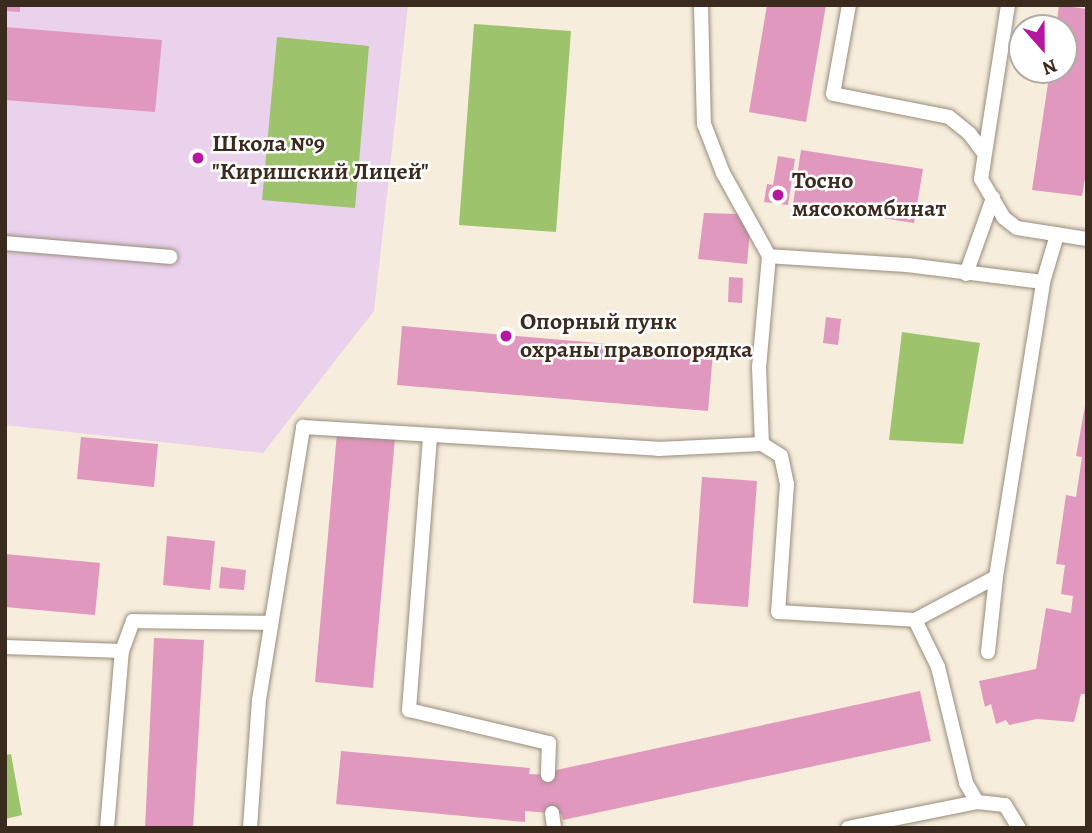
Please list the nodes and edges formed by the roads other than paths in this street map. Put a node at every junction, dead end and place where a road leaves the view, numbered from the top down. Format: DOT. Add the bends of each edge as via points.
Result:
graph roads {
  1 [pos="701,5"];
  2 [pos="849,5"];
  3 [pos="1008,5"];
  4 [pos="984,153"];
  5 [pos="993,198"];
  6 [pos="1057,235"];
  7 [pos="1087,239"];
  8 [pos="5,243"];
  9 [pos="769,256"];
  10 [pos="170,257"];
  11 [pos="966,274"];
  12 [pos="1043,282"];
  13 [pos="430,437"];
  14 [pos="762,444"];
  15 [pos="996,577"];
  16 [pos="915,620"];
  17 [pos="270,622"];
  18 [pos="5,648"];
  19 [pos="122,651"];
  20 [pos="988,652"];
  21 [pos="548,775"];
  22 [pos="977,802"];
  23 [pos="107,828"];
  24 [pos="250,828"];
  25 [pos="848,828"];
  26 [pos="1019,828"];
  1 -- 9 [label="lane" via="704,124 723,173"];
  2 -- 4 [label="lane" via="833,94 949,117"];
  3 -- 4 [label="lane"];
  4 -- 5 [label="lane" via="981,179"];
  5 -- 6 [label="lane" via="1004,218 1017,228"];
  5 -- 11 [label="lane"];
  6 -- 7 [label="lane"];
  6 -- 12 [label="lane"];
  8 -- 10 [label="lane"];
  9 -- 11 [label="lane" via="907,265"];
  9 -- 14 [label="lane" via="759,367"];
  11 -- 12 [label="lane"];
  12 -- 15 [label="lane"];
  13 -- 14 [label="lane" via="658,449"];
  13 -- 17 [label="lane" via="303,427"];
  13 -- 21 [label="lane" via="410,710 549,743"];
  14 -- 16 [label="lane" via="781,456 787,484 778,612"];
  15 -- 16 [label="lane"];
  15 -- 20 [label="lane"];
  16 -- 22 [label="lane" via="938,667 966,783"];
  17 -- 19 [label="lane" via="133,621"];
  17 -- 24 [label="lane"];
  18 -- 19 [label="lane"];
  19 -- 23 [label="lane"];
  22 -- 25 [label="lane"];
  22 -- 26 [label="lane" via="1005,805"];
}
